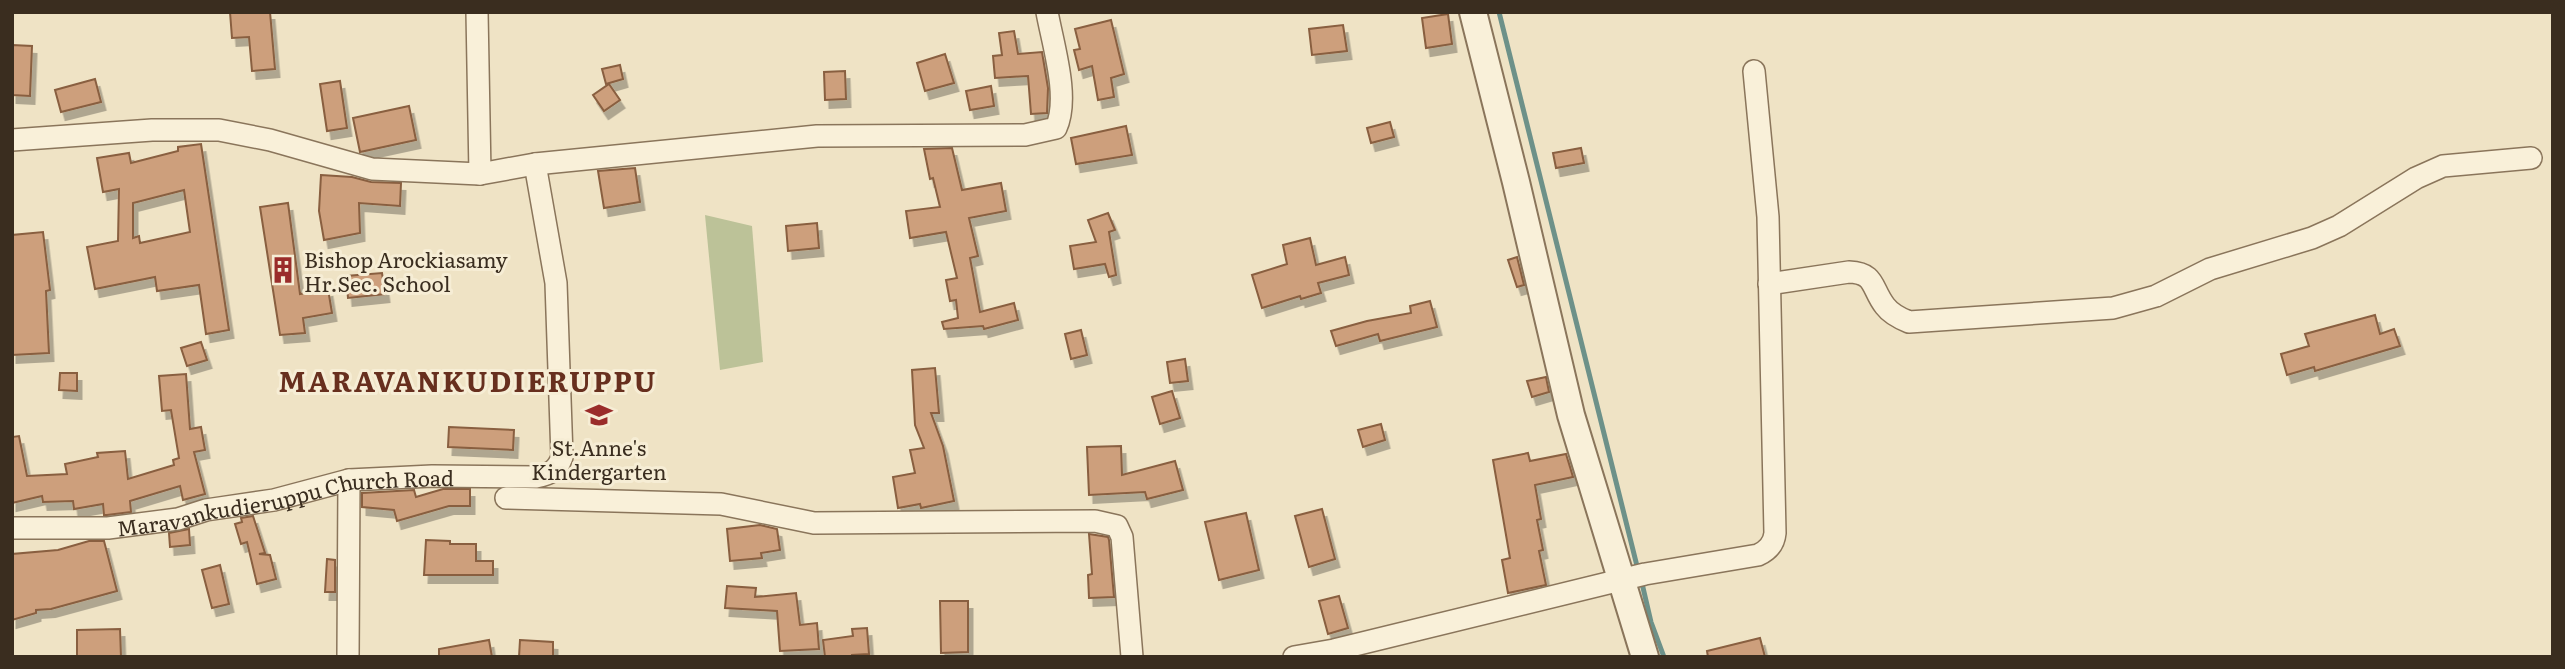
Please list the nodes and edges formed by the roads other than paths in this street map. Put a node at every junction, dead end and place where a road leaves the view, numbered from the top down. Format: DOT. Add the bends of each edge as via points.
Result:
graph roads {
  1 [pos="477,12"];
  2 [pos="1047,12"];
  3 [pos="1473,12"];
  4 [pos="1754,71"];
  5 [pos="12,140"];
  6 [pos="2531,158"];
  7 [pos="535,164"];
  8 [pos="480,174"];
  9 [pos="1769,284"];
  10 [pos="349,481"];
  11 [pos="506,498"];
  12 [pos="12,528"];
  13 [pos="1632,578"];
  14 [pos="1335,653"];
  15 [pos="348,657"];
  16 [pos="1132,657"];
  17 [pos="1294,657"];
  18 [pos="1645,657"];
  1 -- 8 [label="street"];
  2 -- 7 [label="street" via="1062,101 1056,128 1045,132 817,136"];
  3 -- 13 [label="street" via="1571,415"];
  4 -- 9 [label="street" via="1768,217"];
  5 -- 8 [label="street" via="219,130 372,169"];
  6 -- 9 [label="street" via="2443,166 2312,238 2210,269 2156,296 2113,308 1909,322 1885,307 1871,279 1862,273"];
  7 -- 8 [label="street"];
  7 -- 10 [label="street, Maravankudieruppu Church Road" via="556,283 562,457 558,468 536,477"];
  9 -- 13 [label="street" via="1773,542 1758,555"];
  10 -- 12 [label="street, Maravankudieruppu Church Road" via="178,519 108,528"];
  10 -- 15 [label="street"];
  11 -- 16 [label="street" via="721,504 814,523 1108,523 1117,526 1122,537"];
  13 -- 14 [label="street"];
  13 -- 18 [label="street"];
  14 -- 17 [label="street"];
}
